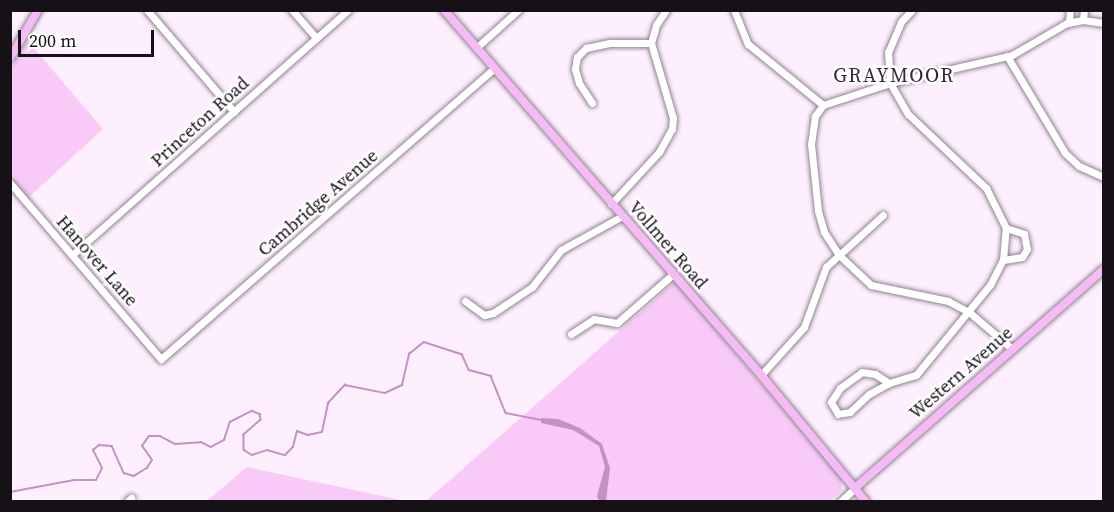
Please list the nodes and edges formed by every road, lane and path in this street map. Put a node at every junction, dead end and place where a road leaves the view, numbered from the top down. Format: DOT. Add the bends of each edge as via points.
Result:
graph roads {
  1 [pos="147,10"];
  2 [pos="292,10"];
  3 [pos="348,10"];
  4 [pos="444,10"];
  5 [pos="518,10"];
  6 [pos="666,10"];
  7 [pos="734,10"];
  8 [pos="912,10"];
  9 [pos="1070,10"];
  10 [pos="1084,10"];
  11 [pos="34,12"];
  12 [pos="1083,20"];
  13 [pos="1069,22"];
  14 [pos="1104,23"];
  15 [pos="316,38"];
  16 [pos="651,43"];
  17 [pos="476,48"];
  18 [pos="1007,56"];
  19 [pos="10,58"];
  20 [pos="494,69"];
  21 [pos="890,83"];
  22 [pos="591,103"];
  23 [pos="823,105"];
  24 [pos="234,112"];
  25 [pos="1104,177"];
  26 [pos="10,183"];
  27 [pos="611,204"];
  28 [pos="883,215"];
  29 [pos="622,216"];
  30 [pos="1006,228"];
  31 [pos="72,255"];
  32 [pos="839,255"];
  33 [pos="1003,260"];
  34 [pos="1104,269"];
  35 [pos="672,275"];
  36 [pos="465,301"];
  37 [pos="969,312"];
  38 [pos="571,334"];
  39 [pos="1012,349"];
  40 [pos="161,359"];
  41 [pos="761,375"];
  42 [pos="890,382"];
  43 [pos="856,487"];
  44 [pos="840,501"];
  45 [pos="866,501"];
  1 -- 24 [label="street"];
  2 -- 15 [label="street"];
  3 -- 15 [label="street, Princeton Road"];
  4 -- 17 [label="main road, Vollmer Road"];
  5 -- 17 [label="street"];
  6 -- 16 [label="street"];
  7 -- 23 [label="street" via="748,44"];
  8 -- 21 [label="street" via="901,22 888,52"];
  9 -- 13 [label="street"];
  10 -- 12 [label="street"];
  11 -- 19 [label="main road"];
  12 -- 13 [label="street"];
  12 -- 14 [label="street"];
  13 -- 18 [label="street"];
  15 -- 24 [label="street, Princeton Road"];
  16 -- 22 [label="street" via="586,48 577,57 574,69"];
  16 -- 27 [label="street" via="673,118 672,129 659,152"];
  17 -- 20 [label="main road, Vollmer Road"];
  18 -- 21 [label="street"];
  18 -- 25 [label="street" via="1069,158 1084,170"];
  20 -- 27 [label="main road, Vollmer Road"];
  20 -- 40 [label="street, Cambridge Avenue"];
  21 -- 23 [label="street"];
  21 -- 30 [label="street" via="908,114 986,188"];
  23 -- 32 [label="street" via="815,116 811,144 818,211 824,232"];
  24 -- 31 [label="street, Princeton Road"];
  26 -- 31 [label="street, Hanover Lane"];
  27 -- 29 [label="main road, Vollmer Road"];
  28 -- 32 [label="street"];
  29 -- 35 [label="main road, Vollmer Road"];
  29 -- 36 [label="street" via="561,250 532,287 493,313 484,315"];
  30 -- 33 [label="street"];
  30 -- 33 [label="street" via="1024,234 1027,249 1017,260"];
  31 -- 40 [label="street, Hanover Lane"];
  32 -- 37 [label="street" via="872,285 948,301"];
  32 -- 41 [label="street" via="826,267 804,327"];
  33 -- 37 [label="street"];
  34 -- 39 [label="main road, Western Avenue"];
  35 -- 38 [label="street" via="617,323 594,319"];
  35 -- 41 [label="main road, Vollmer Road"];
  37 -- 39 [label="street"];
  37 -- 42 [label="street" via="916,375"];
  39 -- 43 [label="main road, Western Avenue"];
  41 -- 43 [label="main road, Vollmer Road"];
  42 -- 42 [label="street" via="862,372 840,388 831,402 838,414 850,412 868,394"];
  43 -- 44 [label="street, Western Avenue"];
  43 -- 45 [label="main road, Vollmer Road"];
}
